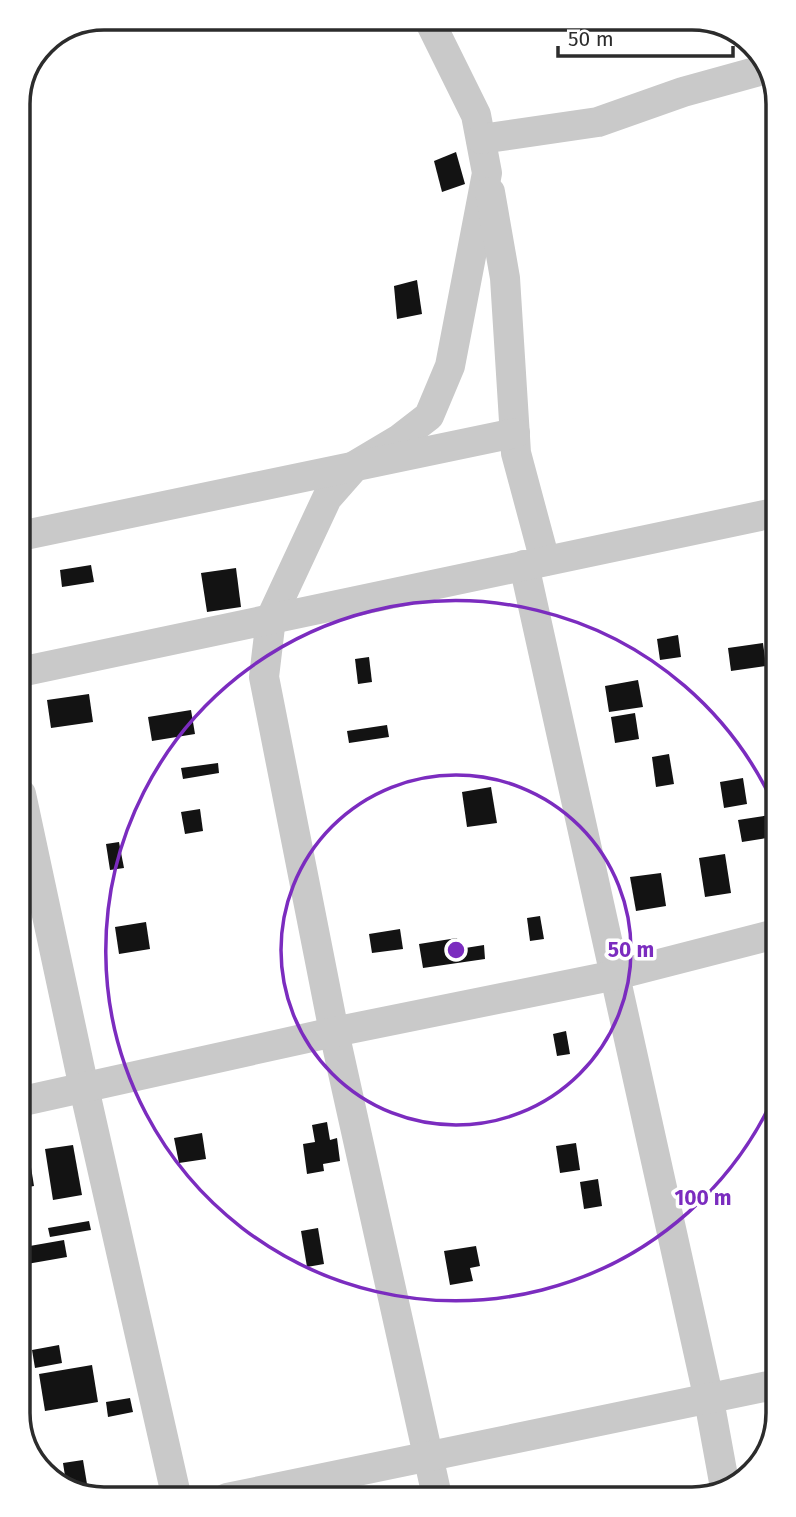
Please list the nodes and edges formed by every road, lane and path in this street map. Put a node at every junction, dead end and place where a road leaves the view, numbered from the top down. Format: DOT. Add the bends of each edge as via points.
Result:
graph roads {
  1 [pos="434,30"];
  2 [pos="759,71"];
  3 [pos="481,139"];
  4 [pos="487,173"];
  5 [pos="515,433"];
  6 [pos="356,465"];
  7 [pos="766,515"];
  8 [pos="30,534"];
  9 [pos="534,563"];
  10 [pos="271,618"];
  11 [pos="30,670"];
  12 [pos="30,836"];
  13 [pos="766,937"];
  14 [pos="616,975"];
  15 [pos="334,1032"];
  16 [pos="84,1088"];
  17 [pos="30,1100"];
  18 [pos="766,1387"];
  19 [pos="709,1400"];
  20 [pos="428,1455"];
  21 [pos="724,1480"];
  22 [pos="174,1487"];
  23 [pos="278,1487"];
  24 [pos="435,1487"];
  1 -- 3 [label="street" via="477,115"];
  2 -- 3 [label="street" via="597,122"];
  3 -- 4 [label="street"];
  4 -- 5 [label="street" via="505,278"];
  4 -- 6 [label="street" via="450,366 429,416"];
  5 -- 6 [label="street"];
  5 -- 9 [label="street"];
  6 -- 8 [label="street"];
  6 -- 10 [label="street" via="327,498"];
  7 -- 9 [label="street"];
  9 -- 10 [label="street"];
  9 -- 14 [label="street"];
  10 -- 11 [label="street"];
  10 -- 15 [label="street" via="264,677"];
  12 -- 16 [label="street"];
  13 -- 14 [label="street"];
  14 -- 15 [label="street"];
  14 -- 19 [label="street"];
  15 -- 16 [label="street"];
  15 -- 20 [label="street"];
  16 -- 17 [label="street"];
  16 -- 22 [label="street"];
  18 -- 19 [label="street"];
  19 -- 20 [label="street"];
  19 -- 21 [label="street"];
  20 -- 23 [label="street"];
  20 -- 24 [label="street"];
}
